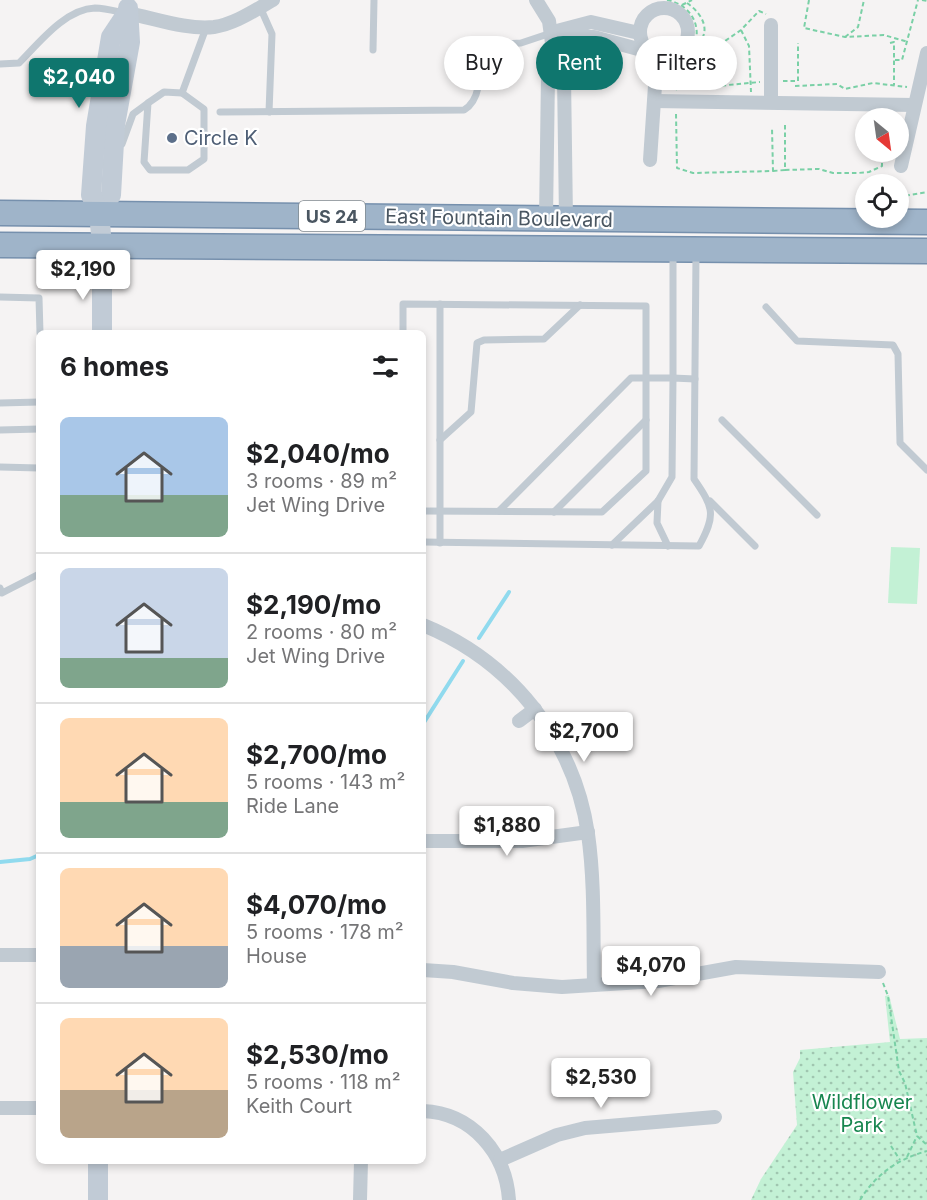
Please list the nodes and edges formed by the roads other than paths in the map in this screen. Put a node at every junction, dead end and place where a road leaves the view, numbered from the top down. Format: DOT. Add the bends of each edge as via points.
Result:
graph roads {
  1 [pos="374,0"];
  2 [pos="536,0"];
  3 [pos="269,2"];
  4 [pos="653,5"];
  5 [pos="128,7"];
  6 [pos="608,25"];
  7 [pos="771,25"];
  8 [pos="207,27"];
  9 [pos="551,33"];
  10 [pos="639,33"];
  11 [pos="551,36"];
  12 [pos="575,36"];
  13 [pos="607,36"];
  14 [pos="640,36"];
  15 [pos="686,36"];
  16 [pos="373,50"];
  17 [pos="927,52"];
  18 [pos="0,64"];
  19 [pos="549,90"];
  20 [pos="563,90"];
  21 [pos="654,90"];
  22 [pos="182,93"];
  23 [pos="654,101"];
  24 [pos="771,102"];
  25 [pos="148,103"];
  26 [pos="914,105"];
  27 [pos="220,112"];
  28 [pos="269,112"];
  29 [pos="114,152"];
  30 [pos="651,160"];
  31 [pos="901,166"];
  32 [pos="0,213"];
  33 [pos="99,213"];
  34 [pos="556,219"];
  35 [pos="927,222"];
  36 [pos="0,244"];
  37 [pos="102,245"];
  38 [pos="684,249"];
  39 [pos="927,251"];
  40 [pos="0,297"];
  41 [pos="440,304"];
  42 [pos="580,305"];
  43 [pos="766,307"];
  44 [pos="40,330"];
  45 [pos="102,330"];
  46 [pos="403,330"];
  47 [pos="646,378"];
  48 [pos="673,378"];
  49 [pos="695,379"];
  50 [pos="36,402"];
  51 [pos="0,403"];
  52 [pos="646,420"];
  53 [pos="722,420"];
  54 [pos="36,429"];
  55 [pos="0,430"];
  56 [pos="440,440"];
  57 [pos="0,467"];
  58 [pos="36,468"];
  59 [pos="927,470"];
  60 [pos="657,501"];
  61 [pos="710,501"];
  62 [pos="499,511"];
  63 [pos="426,512"];
  64 [pos="554,512"];
  65 [pos="440,513"];
  66 [pos="817,515"];
  67 [pos="426,542"];
  68 [pos="440,543"];
  69 [pos="612,545"];
  70 [pos="668,546"];
  71 [pos="754,546"];
  72 [pos="36,575"];
  73 [pos="1,592"];
  74 [pos="426,626"];
  75 [pos="535,709"];
  76 [pos="519,721"];
  77 [pos="588,832"];
  78 [pos="426,841"];
  79 [pos="0,955"];
  80 [pos="36,955"];
  81 [pos="426,970"];
  82 [pos="879,972"];
  83 [pos="594,985"];
  84 [pos="0,1108"];
  85 [pos="36,1108"];
  86 [pos="426,1112"];
  87 [pos="715,1117"];
  88 [pos="500,1160"];
  89 [pos="98,1164"];
  90 [pos="361,1164"];
  91 [pos="98,1200"];
  92 [pos="360,1200"];
  93 [pos="509,1200"];
  1 -- 16 [label="lane"];
  2 -- 9 [label="street" via="549,21"];
  3 -- 8 [label="street" via="227,24"];
  3 -- 28 [label="lane" via="273,40"];
  4 -- 10 [label="street" via="642,20"];
  4 -- 15 [label="street" via="676,11 688,28"];
  5 -- 8 [label="street"];
  5 -- 18 [label="lane" via="81,11 55,27 19,63"];
  5 -- 29 [label="main road" via="130,42"];
  5 -- 33 [label="main road" via="111,37 96,126 91,195"];
  6 -- 9 [label="street" via="582,23"];
  6 -- 10 [label="street"];
  6 -- 13 [label="street"];
  7 -- 24 [label="street"];
  8 -- 22 [label="lane"];
  9 -- 11 [label="street"];
  9 -- 12 [label="street"];
  9 -- 28 [label="lane" via="521,43 480,45 478,90 472,104 464,110"];
  10 -- 14 [label="street"];
  17 -- 26 [label="street"];
  19 -- 34 [label="street"];
  20 -- 34 [label="street"];
  21 -- 23 [label="street"];
  22 -- 25 [label="lane" via="164,92"];
  22 -- 25 [label="lane" via="204,109 204,159 188,170 150,170 144,162"];
  23 -- 24 [label="street"];
  23 -- 30 [label="street"];
  24 -- 26 [label="street"];
  25 -- 29 [label="lane" via="133,114 122,143"];
  26 -- 31 [label="street"];
  27 -- 28 [label="lane"];
  29 -- 33 [label="main road" via="111,195"];
  32 -- 33 [label="highway, East Fountain Boulevard / US 24"];
  33 -- 34 [label="highway, East Fountain Boulevard / US 24"];
  33 -- 37 [label="main road"];
  34 -- 35 [label="highway, East Fountain Boulevard / US 24"];
  36 -- 37 [label="highway, East Fountain Boulevard / US 24"];
  37 -- 38 [label="highway, East Fountain Boulevard / US 24"];
  37 -- 45 [label="main road"];
  38 -- 39 [label="highway, East Fountain Boulevard / US 24"];
  38 -- 48 [label="lane"];
  38 -- 49 [label="lane"];
  40 -- 44 [label="lane" via="39,298"];
  41 -- 42 [label="lane"];
  41 -- 46 [label="lane" via="403,304"];
  41 -- 56 [label="lane"];
  42 -- 47 [label="lane" via="646,306"];
  42 -- 56 [label="lane" via="544,339 477,343 471,412"];
  43 -- 59 [label="lane" via="797,341 893,345 898,354 900,443"];
  47 -- 48 [label="lane"];
  47 -- 52 [label="lane"];
  47 -- 62 [label="lane" via="631,378"];
  48 -- 49 [label="lane"];
  48 -- 60 [label="lane" via="672,477"];
  49 -- 61 [label="lane" via="694,479"];
  50 -- 51 [label="lane"];
  52 -- 64 [label="lane"];
  52 -- 64 [label="lane" via="646,471 602,512"];
  53 -- 66 [label="lane"];
  54 -- 55 [label="lane"];
  56 -- 65 [label="lane"];
  57 -- 58 [label="lane"];
  60 -- 69 [label="lane"];
  60 -- 70 [label="lane" via="657,523"];
  61 -- 70 [label="lane" via="711,524 699,546"];
  61 -- 71 [label="lane"];
  62 -- 64 [label="lane"];
  62 -- 65 [label="lane"];
  63 -- 65 [label="lane"];
  65 -- 68 [label="lane"];
  67 -- 68 [label="lane"];
  68 -- 69 [label="lane"];
  69 -- 70 [label="lane"];
  72 -- 73 [label="lane"];
  74 -- 75 [label="street" via="484,658"];
  75 -- 76 [label="street"];
  75 -- 77 [label="street" via="573,776"];
  77 -- 78 [label="street" via="531,841"];
  77 -- 83 [label="street"];
  79 -- 80 [label="street"];
  81 -- 83 [label="street" via="541,986"];
  82 -- 83 [label="street" via="736,967 658,981"];
  84 -- 85 [label="street"];
  86 -- 88 [label="street" via="447,1115 471,1126"];
  87 -- 88 [label="street" via="585,1128 557,1135"];
  88 -- 93 [label="street"];
  89 -- 91 [label="main road"];
  90 -- 92 [label="street"];
}
